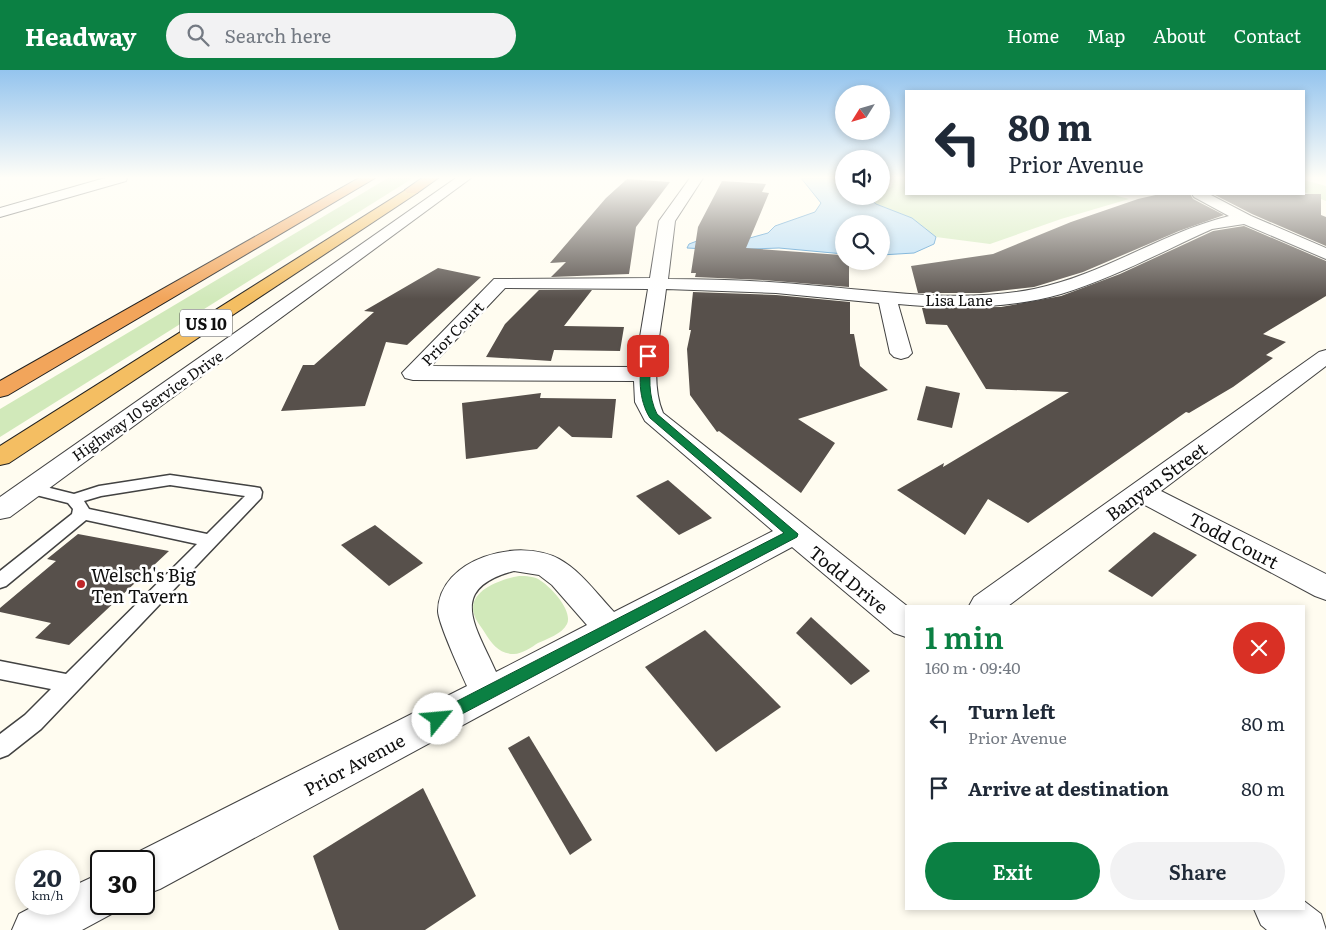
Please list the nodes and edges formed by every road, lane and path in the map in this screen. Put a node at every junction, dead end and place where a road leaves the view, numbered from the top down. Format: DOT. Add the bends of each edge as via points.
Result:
graph roads {
  1 [pos="299,218"];
  2 [pos="369,218"];
  3 [pos="410,218"];
  4 [pos="669,218"];
  5 [pos="1246,219"];
  6 [pos="1326,254"];
  7 [pos="658,285"];
  8 [pos="887,298"];
  9 [pos="901,353"];
  10 [pos="1326,356"];
  11 [pos="645,374"];
  12 [pos="0,390"];
  13 [pos="0,458"];
  14 [pos="30,488"];
  15 [pos="1141,492"];
  16 [pos="79,507"];
  17 [pos="0,510"];
  18 [pos="792,534"];
  19 [pos="212,541"];
  20 [pos="0,581"];
  21 [pos="1326,588"];
  22 [pos="986,605"];
  23 [pos="905,623"];
  24 [pos="610,628"];
  25 [pos="0,670"];
  26 [pos="71,684"];
  27 [pos="487,692"];
  28 [pos="0,748"];
  29 [pos="155,867"];
  30 [pos="90,901"];
  31 [pos="1278,910"];
  32 [pos="34,930"];
  33 [pos="1305,930"];
  1 -- 12 [label="highway, US 10"];
  2 -- 13 [label="highway, US 10"];
  3 -- 14 [label="street, Highway 10 Service Drive"];
  4 -- 7 [label="street"];
  5 -- 6 [label="street"];
  5 -- 8 [label="street, Lisa Lane" via="1207,226 1056,290 1001,298"];
  7 -- 8 [label="street, Lisa Lane" via="774,288"];
  7 -- 11 [label="street"];
  7 -- 11 [label="street, Prior Court" via="500,283 413,373"];
  8 -- 9 [label="street"];
  10 -- 15 [label="street, Banyan Street"];
  11 -- 18 [label="street" via="646,402 653,416"];
  14 -- 16 [label="lane"];
  14 -- 17 [label="street, Highway 10 Service Drive"];
  15 -- 21 [label="street, Todd Court"];
  15 -- 22 [label="street, Banyan Street"];
  16 -- 19 [label="lane"];
  16 -- 19 [label="lane" via="100,491 170,480 254,492"];
  16 -- 20 [label="lane" via="72,523"];
  18 -- 23 [label="street, Todd Drive"];
  18 -- 24 [label="street, Prior Avenue"];
  19 -- 26 [label="lane"];
  24 -- 27 [label="street, Prior Avenue"];
  24 -- 27 [label="street" via="563,576 547,566 514,560 472,576 457,593 454,613"];
  25 -- 26 [label="lane"];
  26 -- 28 [label="lane" via="33,722"];
  27 -- 29 [label="street, Prior Avenue"];
  30 -- 32 [label="street"];
  31 -- 33 [label="street"];
}
